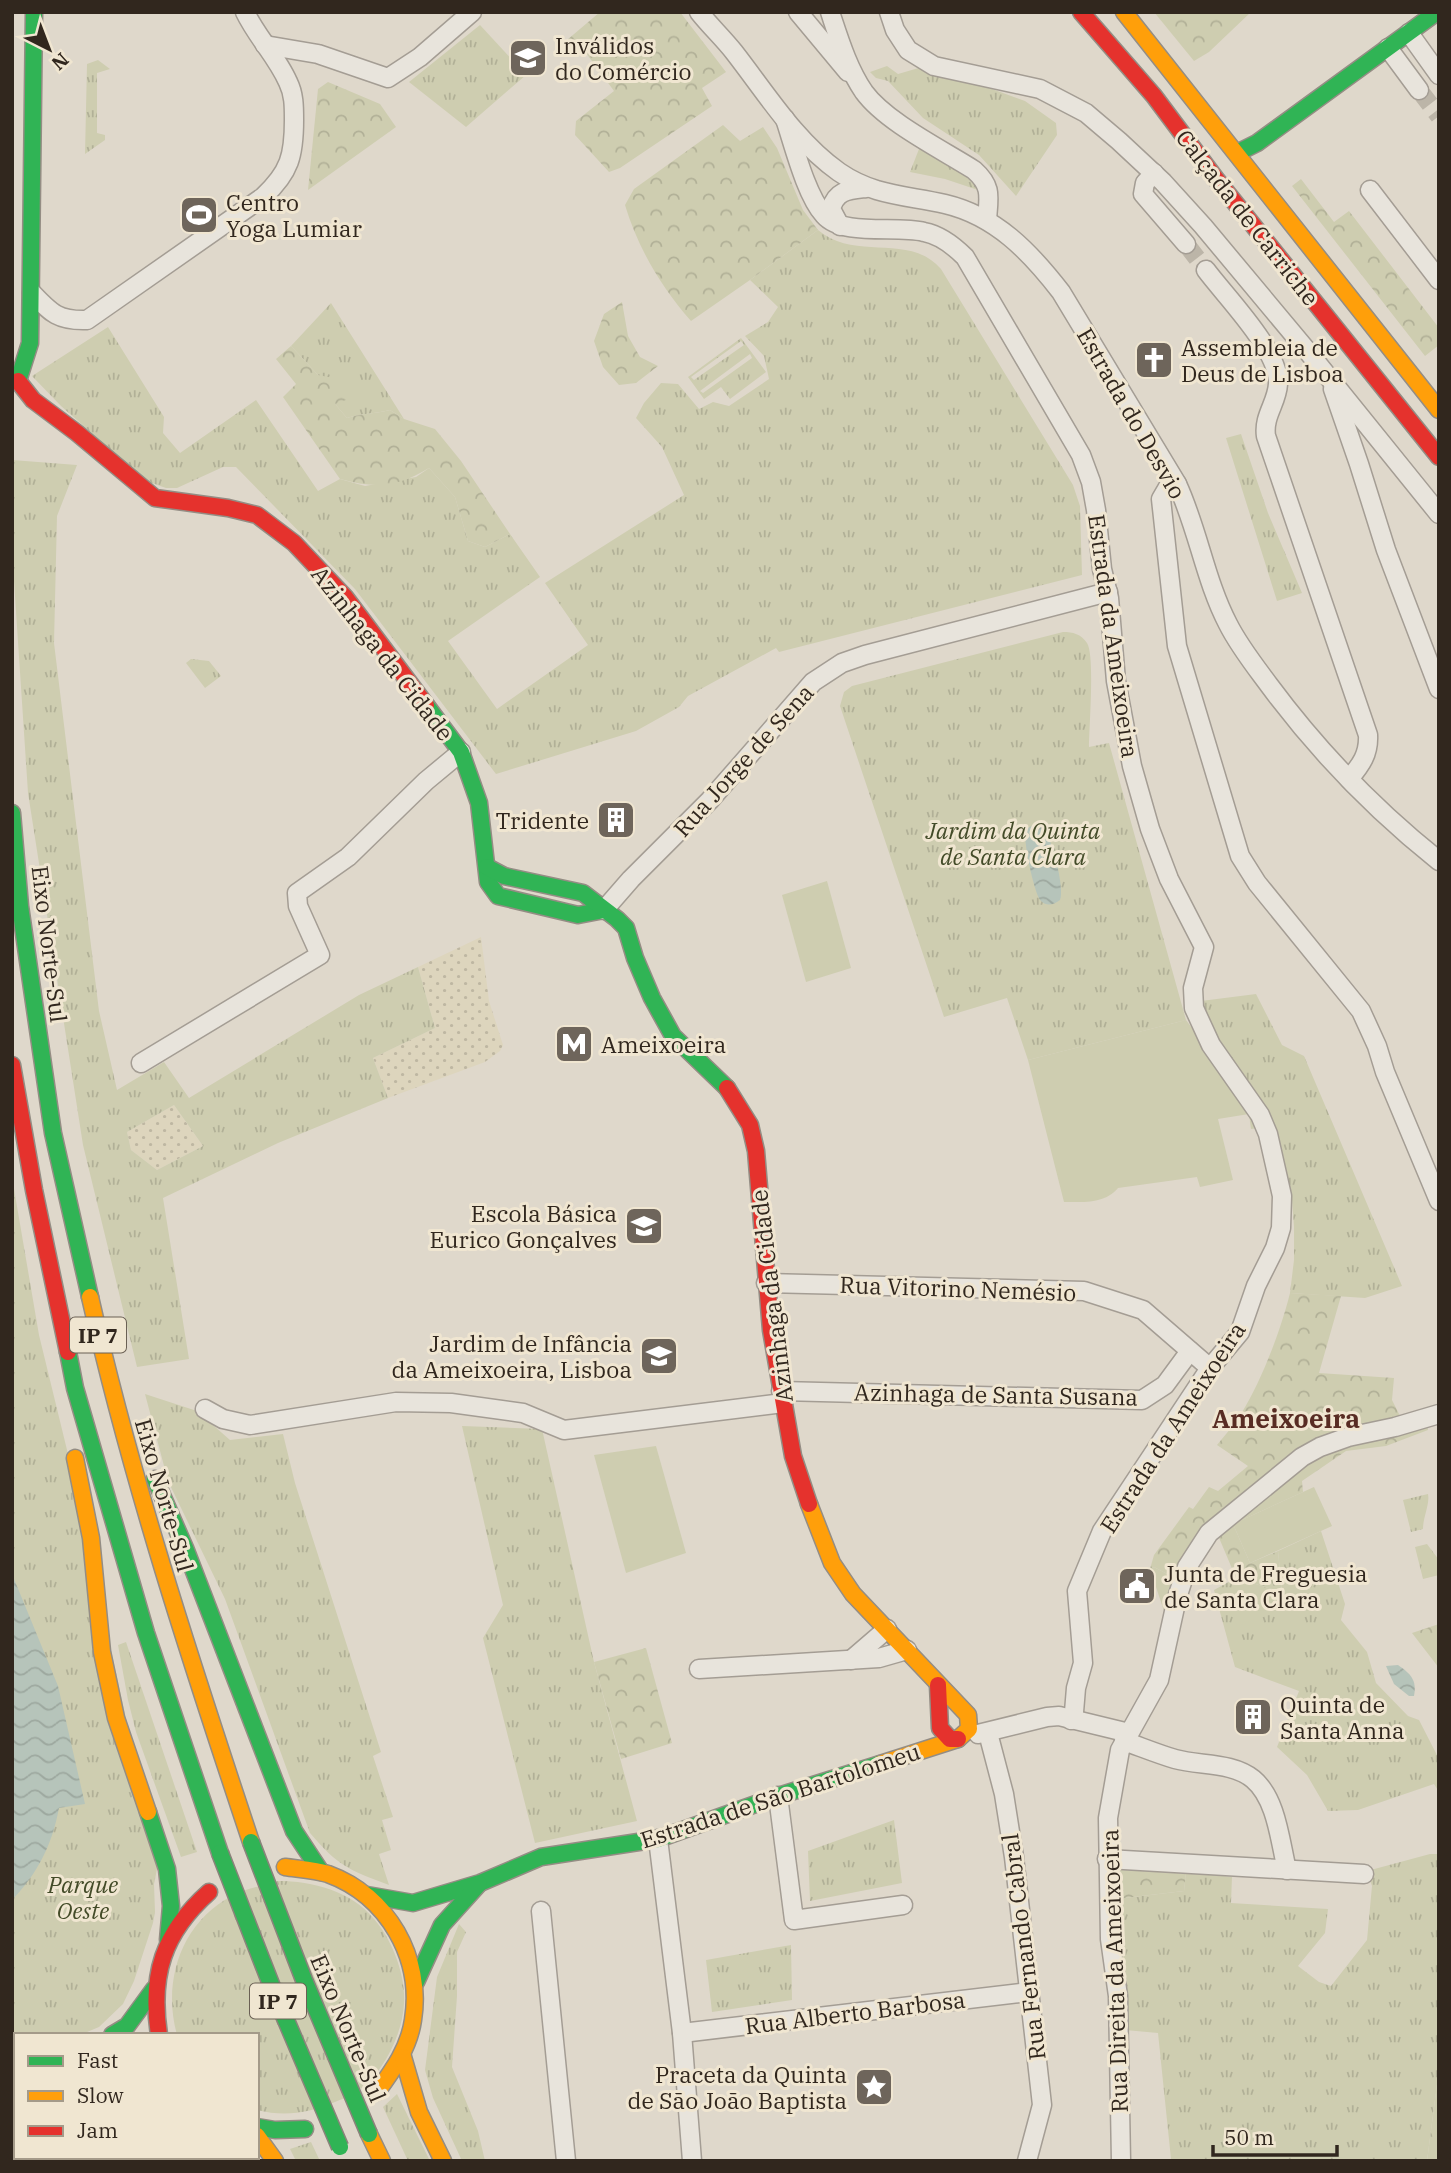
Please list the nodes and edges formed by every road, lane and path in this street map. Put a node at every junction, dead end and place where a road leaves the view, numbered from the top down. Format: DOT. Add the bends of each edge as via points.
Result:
graph roads {
  1 [pos="34,12"];
  2 [pos="245,12"];
  3 [pos="472,12"];
  4 [pos="699,12"];
  5 [pos="799,12"];
  6 [pos="830,12"];
  7 [pos="890,12"];
  8 [pos="1081,12"];
  9 [pos="1124,12"];
  10 [pos="1437,12"];
  11 [pos="1409,33"];
  12 [pos="265,46"];
  13 [pos="1388,48"];
  14 [pos="1439,75"];
  15 [pos="860,85"];
  16 [pos="1419,90"];
  17 [pos="1154,96"];
  18 [pos="17,114"];
  19 [pos="785,119"];
  20 [pos="1237,153"];
  21 [pos="25,160"];
  22 [pos="1154,173"];
  23 [pos="866,188"];
  24 [pos="1370,190"];
  25 [pos="987,219"];
  26 [pos="840,226"];
  27 [pos="1186,244"];
  28 [pos="1206,270"];
  29 [pos="1439,281"];
  30 [pos="32,293"];
  31 [pos="1328,377"];
  32 [pos="18,381"];
  33 [pos="1439,410"];
  34 [pos="1439,457"];
  35 [pos="1177,484"];
  36 [pos="1439,514"];
  37 [pos="1108,593"];
  38 [pos="1439,689"];
  39 [pos="461,752"];
  40 [pos="1349,779"];
  41 [pos="12,813"];
  42 [pos="1439,861"];
  43 [pos="604,910"];
  44 [pos="141,1063"];
  45 [pos="12,1065"];
  46 [pos="1439,1202"];
  47 [pos="766,1283"];
  48 [pos="1191,1352"];
  49 [pos="105,1364"];
  50 [pos="1210,1368"];
  51 [pos="75,1388"];
  52 [pos="782,1397"];
  53 [pos="205,1409"];
  54 [pos="66,1414"];
  55 [pos="1439,1414"];
  56 [pos="71,1438"];
  57 [pos="887,1629"];
  58 [pos="907,1650"];
  59 [pos="852,1660"];
  60 [pos="699,1669"];
  61 [pos="938,1685"];
  62 [pos="965,1712"];
  63 [pos="1071,1720"];
  64 [pos="939,1724"];
  65 [pos="988,1732"];
  66 [pos="961,1737"];
  67 [pos="1126,1737"];
  68 [pos="926,1748"];
  69 [pos="778,1796"];
  70 [pos="658,1839"];
  71 [pos="1107,1859"];
  72 [pos="285,1867"];
  73 [pos="1287,1870"];
  74 [pos="321,1872"];
  75 [pos="1364,1874"];
  76 [pos="480,1883"];
  77 [pos="209,1892"];
  78 [pos="367,1895"];
  79 [pos="903,1905"];
  80 [pos="541,1911"];
  81 [pos="168,1940"];
  82 [pos="416,1982"];
  83 [pos="154,1989"];
  84 [pos="1029,1992"];
  85 [pos="682,2032"];
  86 [pos="115,2033"];
  87 [pos="159,2033"];
  88 [pos="403,2057"];
  89 [pos="377,2092"];
  90 [pos="259,2127"];
  91 [pos="305,2129"];
  92 [pos="259,2139"];
  93 [pos="343,2154"];
  94 [pos="275,2161"];
  95 [pos="382,2161"];
  96 [pos="443,2161"];
  97 [pos="566,2161"];
  98 [pos="692,2161"];
  99 [pos="1027,2161"];
  100 [pos="1121,2161"];
  1 -- 21 [label="main road"];
  2 -- 12 [label="street"];
  3 -- 12 [label="street" via="388,78 318,54"];
  4 -- 19 [label="street"];
  5 -- 15 [label="street"];
  6 -- 15 [label="street"];
  7 -- 22 [label="street, Calçada de Carriche" via="908,50 934,66 1040,89 1086,113"];
  8 -- 17 [label="main road, Calçada de Carriche"];
  9 -- 20 [label="main road, Calçada de Carriche"];
  10 -- 11 [label="main road"];
  11 -- 13 [label="main road"];
  11 -- 14 [label="street"];
  12 -- 30 [label="street" via="287,80 293,104 291,158 273,187 87,320 67,320 47,309"];
  13 -- 16 [label="street"];
  13 -- 20 [label="main road"];
  15 -- 25 [label="street" via="890,117 986,180"];
  17 -- 20 [label="main road" via="1213,156"];
  17 -- 34 [label="main road, Calçada de Carriche"];
  18 -- 21 [label="main road"];
  19 -- 23 [label="street, Estrada do Desvio" via="838,171"];
  19 -- 26 [label="street" via="815,202"];
  20 -- 33 [label="main road, Calçada de Carriche"];
  21 -- 30 [label="main road"];
  21 -- 32 [label="main road"];
  22 -- 27 [label="street" via="1143,194"];
  22 -- 31 [label="street, Calçada de Carriche"];
  23 -- 25 [label="street, Estrada do Desvio" via="943,203"];
  23 -- 26 [label="street" via="845,190 834,200 831,209"];
  24 -- 29 [label="street"];
  25 -- 35 [label="street, Estrada do Desvio" via="1018,243 1061,292"];
  26 -- 37 [label="street, Estrada da Ameixoeira" via="924,232 947,241 965,257 1084,462 1094,496"];
  28 -- 40 [label="street" via="1267,348 1278,379 1266,419 1266,436 1368,735 1366,757"];
  30 -- 32 [label="main road" via="30,343"];
  31 -- 36 [label="street, Calçada de Carriche"];
  31 -- 38 [label="street"];
  32 -- 39 [label="main road, Azinhaga da Cidade" via="33,400 155,498 257,515 293,543 345,597"];
  35 -- 40 [label="street, Estrada do Desvio" via="1227,622 1239,643 1291,714"];
  35 -- 46 [label="street" via="1168,487 1161,499 1177,646 1240,856 1361,1010"];
  37 -- 43 [label="street, Rua Jorge de Sena" via="865,655 831,668 808,687 710,800"];
  37 -- 50 [label="street, Estrada da Ameixoeira" via="1116,681 1132,766 1169,878 1203,947 1193,1001 1211,1045 1268,1133 1282,1196 1275,1248 1240,1332"];
  39 -- 43 [label="main road, Azinhaga da Cidade" via="479,803 493,875 583,893"];
  39 -- 44 [label="street" via="348,857 297,893 298,906 320,955"];
  40 -- 42 [label="street, Estrada do Desvio"];
  41 -- 49 [label="main road, Eixo Norte-Sul / IP 7" via="20,906 53,1133"];
  43 -- 47 [label="main road, Azinhaga da Cidade" via="626,928 652,998 673,1036 726,1086 750,1125"];
  45 -- 51 [label="main road, IP 7"];
  47 -- 48 [label="street, Rua Vitorino Nemésio" via="1084,1291 1143,1310"];
  47 -- 52 [label="main road, Azinhaga da Cidade"];
  48 -- 50 [label="street, Rua Vitorino Nemésio"];
  48 -- 52 [label="street, Azinhaga de Santa Susana" via="1165,1385 1142,1400"];
  49 -- 74 [label="main road" via="185,1548 293,1831"];
  49 -- 95 [label="main road, Eixo Norte-Sul / IP 7, bridge" via="178,1623 251,1842"];
  50 -- 63 [label="street, Estrada da Ameixoeira" via="1102,1531 1077,1591 1083,1663"];
  51 -- 54 [label="main road"];
  51 -- 93 [label="main road, IP 7, bridge" via="146,1633 220,1853"];
  52 -- 53 [label="street, Azinhaga de Santa Susana" via="564,1430 523,1413 452,1403 396,1402 250,1424 223,1419"];
  52 -- 57 [label="main road, Azinhaga da Cidade" via="793,1456 832,1563 853,1594"];
  55 -- 67 [label="street, Rua Direita da Ameixoeira" via="1320,1447 1209,1533 1188,1567 1177,1598 1158,1680"];
  56 -- 81 [label="main road" via="91,1538 102,1652 116,1718 167,1869"];
  57 -- 58 [label="main road, Azinhaga da Cidade"];
  57 -- 59 [label="street"];
  58 -- 59 [label="street"];
  58 -- 61 [label="main road, Azinhaga da Cidade"];
  59 -- 60 [label="street"];
  61 -- 62 [label="main road, Azinhaga da Cidade"];
  61 -- 64 [label="main road"];
  62 -- 64 [label="main road" via="949,1709 942,1713"];
  62 -- 65 [label="street, Azinhaga da Cidade"];
  62 -- 66 [label="main road" via="970,1728"];
  63 -- 65 [label="street, Estrada de São Bartolomeu" via="1046,1717"];
  63 -- 67 [label="street"];
  64 -- 66 [label="main road" via="950,1739"];
  64 -- 68 [label="main road"];
  65 -- 66 [label="street, Estrada de São Bartolomeu"];
  65 -- 84 [label="street, Rua Fernando Cabral" via="1006,1806"];
  66 -- 68 [label="main road, Estrada de São Bartolomeu"];
  67 -- 71 [label="street, Rua Direita da Ameixoeira" via="1108,1818"];
  67 -- 73 [label="street" via="1175,1759 1238,1770 1254,1780 1275,1820"];
  68 -- 69 [label="main road, Estrada de São Bartolomeu"];
  69 -- 70 [label="main road, Estrada de São Bartolomeu"];
  69 -- 79 [label="street" via="794,1920"];
  70 -- 76 [label="main road, Estrada de São Bartolomeu" via="544,1857"];
  70 -- 85 [label="street"];
  71 -- 73 [label="street"];
  71 -- 100 [label="street, Rua Direita da Ameixoeira" via="1118,1996"];
  72 -- 74 [label="main road"];
  73 -- 75 [label="street"];
  74 -- 78 [label="main road"];
  76 -- 78 [label="main road, Estrada de São Bartolomeu" via="413,1903"];
  76 -- 82 [label="main road, Estrada de São Bartolomeu" via="443,1925"];
  77 -- 81 [label="main road" via="182,1918"];
  78 -- 82 [label="main road" via="400,1934"];
  80 -- 97 [label="street"];
  81 -- 83 [label="main road"];
  82 -- 88 [label="main road" via="412,2034"];
  83 -- 86 [label="main road" via="127,2026"];
  83 -- 87 [label="main road"];
  84 -- 85 [label="street, Rua Alberto Barbosa"];
  84 -- 99 [label="street, Rua Fernando Cabral" via="1042,2105"];
  85 -- 98 [label="street"];
  88 -- 89 [label="main road"];
  88 -- 96 [label="main road" via="419,2112"];
  90 -- 91 [label="main road"];
  92 -- 94 [label="main road"];
}
